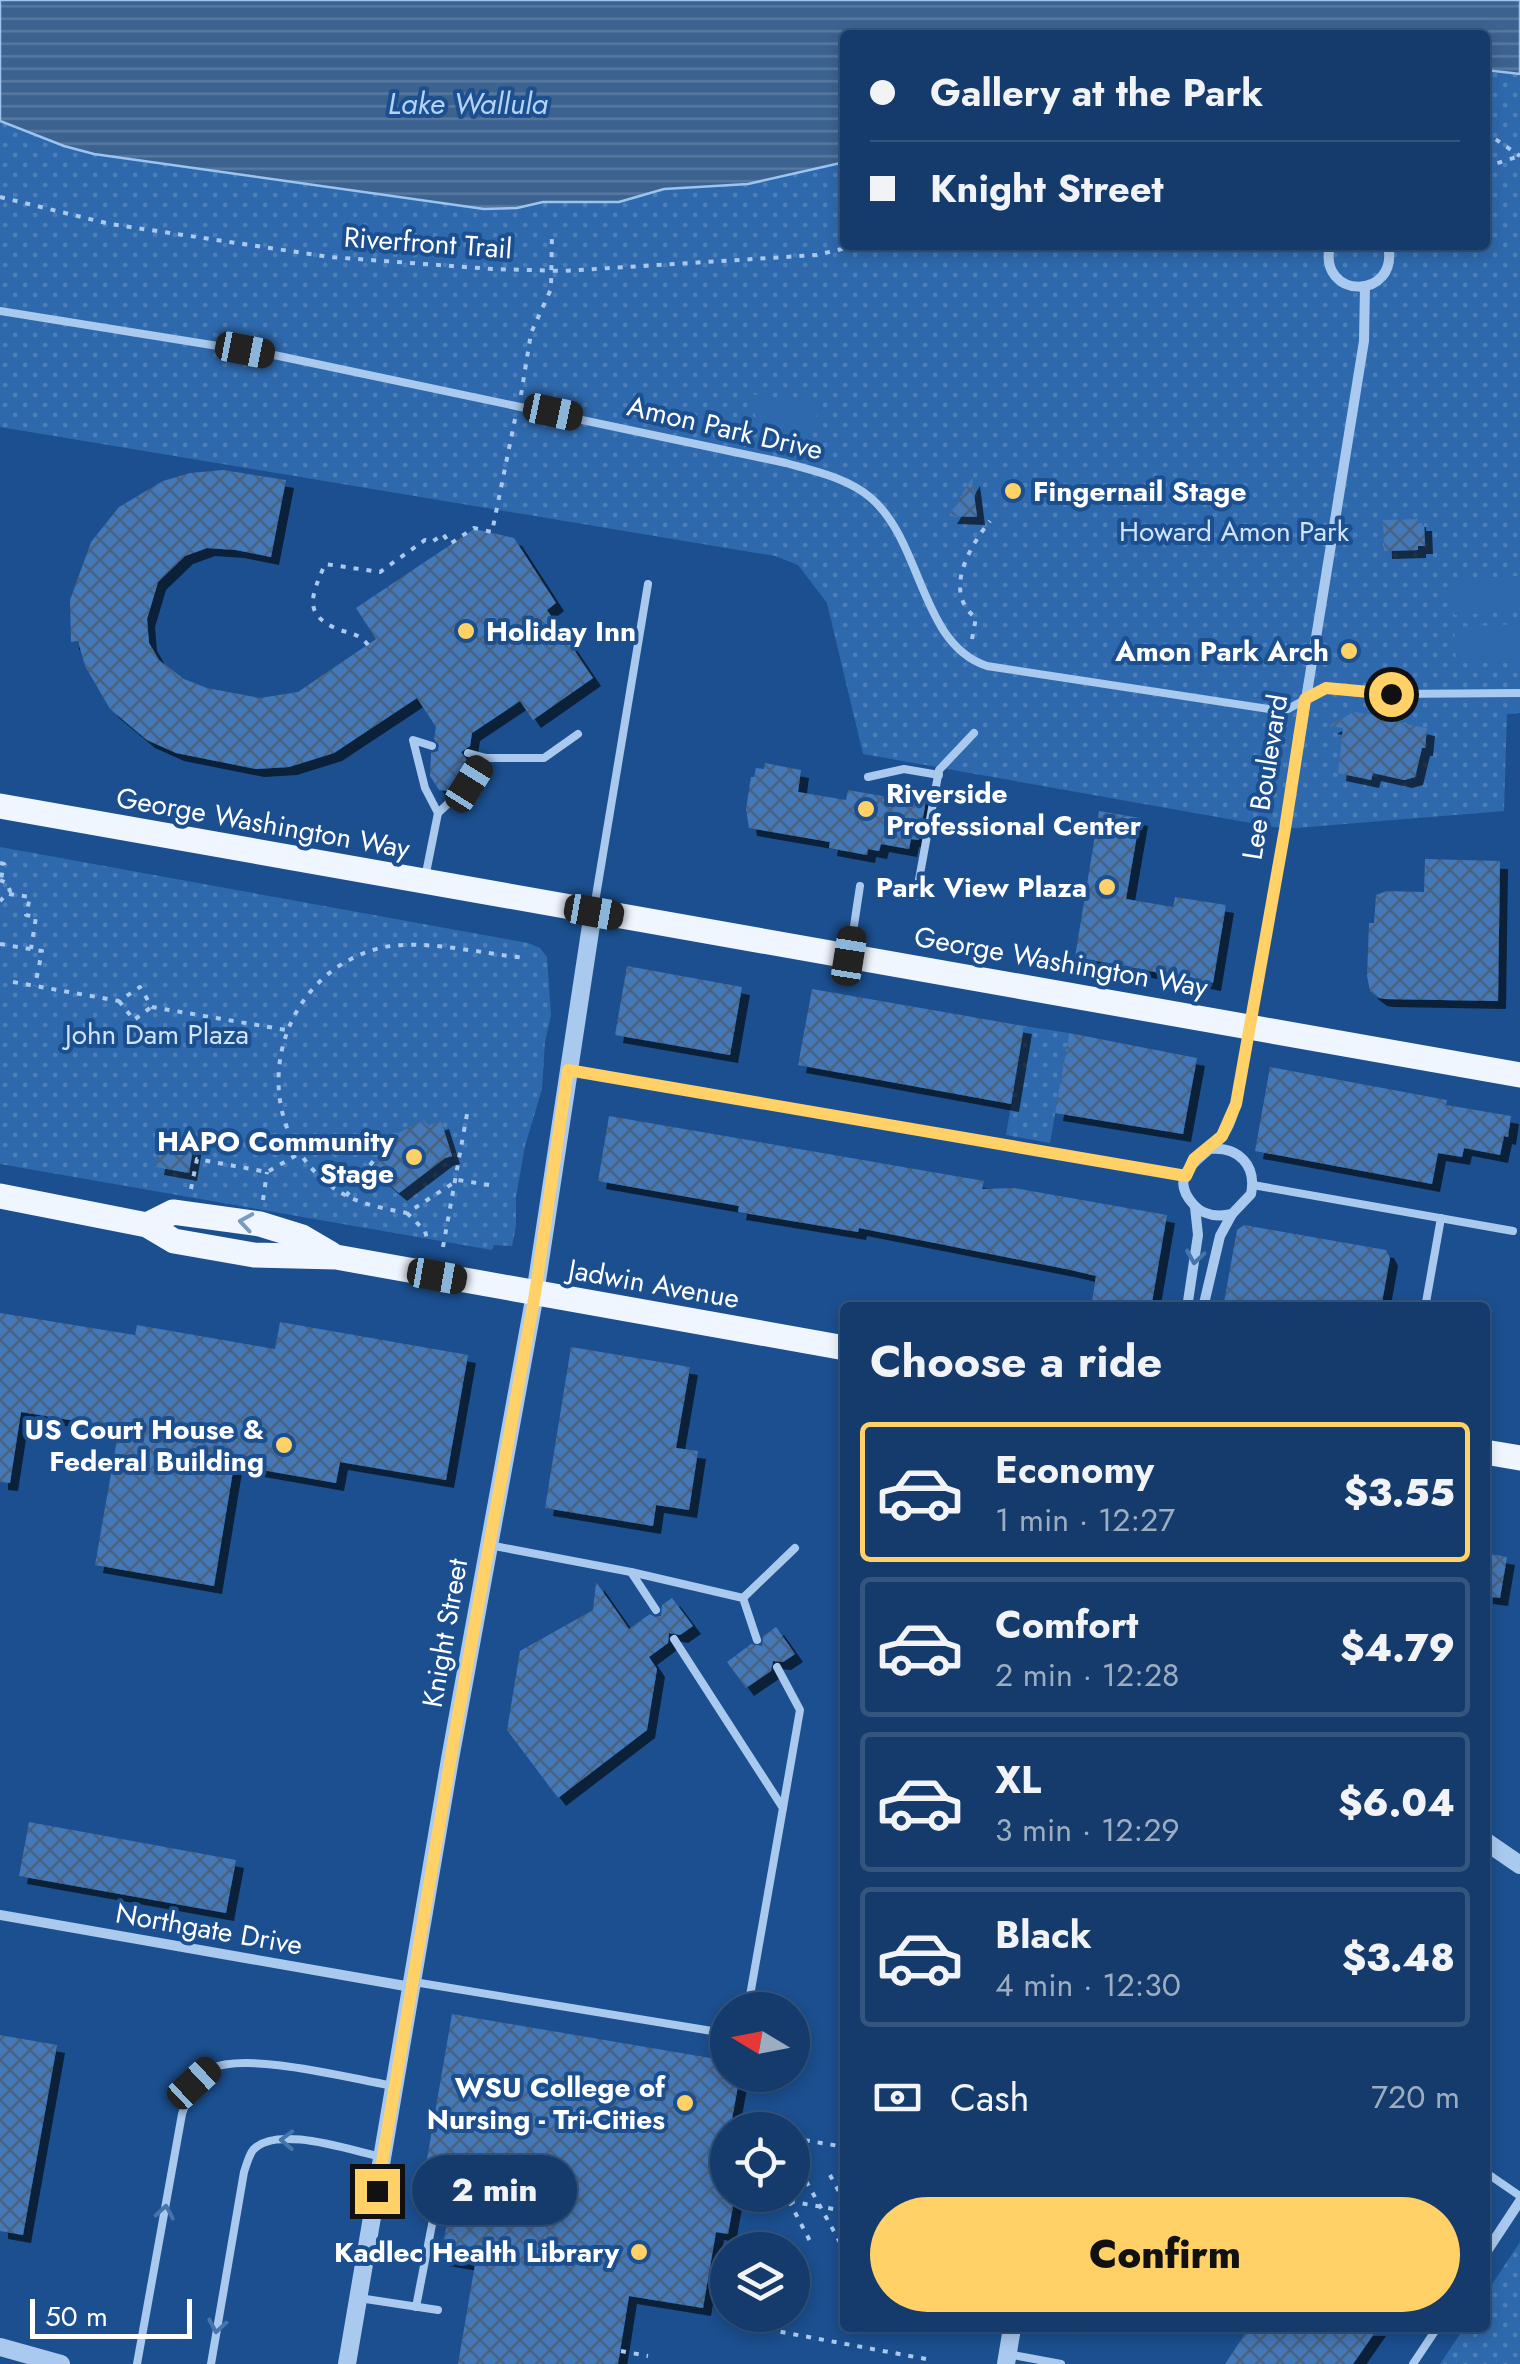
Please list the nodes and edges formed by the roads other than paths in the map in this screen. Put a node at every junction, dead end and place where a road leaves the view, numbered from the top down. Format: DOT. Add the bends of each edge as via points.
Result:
graph roads {
  1 [pos="1329,250"];
  2 [pos="1388,250"];
  3 [pos="1366,286"];
  4 [pos="0,311"];
  5 [pos="648,584"];
  6 [pos="1520,693"];
  7 [pos="1305,699"];
  8 [pos="974,733"];
  9 [pos="578,734"];
  10 [pos="432,746"];
  11 [pos="468,752"];
  12 [pos="486,758"];
  13 [pos="938,775"];
  14 [pos="868,777"];
  15 [pos="0,806"];
  16 [pos="438,813"];
  17 [pos="424,882"];
  18 [pos="860,886"];
  19 [pos="916,896"];
  20 [pos="594,912"];
  21 [pos="849,956"];
  22 [pos="1250,1025"];
  23 [pos="568,1070"];
  24 [pos="1520,1075"];
  25 [pos="1209,1149"];
  26 [pos="1186,1176"];
  27 [pos="1253,1185"];
  28 [pos="0,1196"];
  29 [pos="1195,1206"];
  30 [pos="1232,1214"];
  31 [pos="1441,1218"];
  32 [pos="147,1224"];
  33 [pos="1513,1231"];
  34 [pos="336,1257"];
  35 [pos="535,1294"];
  36 [pos="1188,1302"];
  37 [pos="1205,1302"];
  38 [pos="1426,1302"];
  39 [pos="840,1347"];
  40 [pos="1490,1453"];
  41 [pos="1520,1458"];
  42 [pos="489,1545"];
  43 [pos="796,1548"];
  44 [pos="631,1572"];
  45 [pos="743,1598"];
  46 [pos="656,1610"];
  47 [pos="674,1640"];
  48 [pos="757,1640"];
  49 [pos="777,1667"];
  50 [pos="782,1808"];
  51 [pos="1490,1844"];
  52 [pos="1520,1865"];
  53 [pos="0,1916"];
  54 [pos="412,1984"];
  55 [pos="751,1992"];
  56 [pos="710,2031"];
  57 [pos="394,2086"];
  58 [pos="382,2157"];
  59 [pos="1490,2176"];
  60 [pos="1520,2198"];
  61 [pos="436,2204"];
  62 [pos="1490,2246"];
  63 [pos="358,2298"];
  64 [pos="416,2307"];
  65 [pos="438,2310"];
  66 [pos="1011,2332"];
  67 [pos="1434,2332"];
  68 [pos="0,2347"];
  69 [pos="1007,2359"];
  70 [pos="61,2364"];
  71 [pos="137,2364"];
  72 [pos="210,2364"];
  73 [pos="347,2364"];
  74 [pos="1061,2364"];
  75 [pos="1413,2364"];
  1 -- 3 [label="street" via="1337,278"];
  2 -- 3 [label="street, Lee Boulevard" via="1388,267"];
  3 -- 7 [label="street, Lee Boulevard" via="1364,341"];
  4 -- 7 [label="lane, Amon Park Drive" via="216,344 786,462 849,484 874,501 894,524 948,640 969,658 1282,711"];
  5 -- 20 [label="lane"];
  6 -- 7 [label="lane" via="1326,688"];
  7 -- 22 [label="street, Lee Boulevard"];
  8 -- 13 [label="lane"];
  9 -- 12 [label="lane" via="544,758"];
  10 -- 16 [label="lane" via="413,740"];
  11 -- 12 [label="lane"];
  12 -- 16 [label="lane"];
  13 -- 14 [label="lane" via="904,769"];
  13 -- 19 [label="lane"];
  15 -- 17 [label="main road, George Washington Way"];
  16 -- 17 [label="lane"];
  17 -- 20 [label="main road, George Washington Way"];
  18 -- 21 [label="lane"];
  20 -- 21 [label="main road, George Washington Way"];
  20 -- 23 [label="street, Knight Street"];
  21 -- 22 [label="main road, George Washington Way"];
  22 -- 24 [label="main road, George Washington Way"];
  22 -- 25 [label="street, Lee Boulevard" via="1232,1116"];
  23 -- 26 [label="lane"];
  23 -- 35 [label="street, Knight Street"];
  25 -- 26 [label="street, Lee Boulevard"];
  25 -- 27 [label="street" via="1240,1156"];
  26 -- 29 [label="street"];
  27 -- 30 [label="street"];
  27 -- 31 [label="lane"];
  28 -- 32 [label="main road, Jadwin Avenue"];
  29 -- 30 [label="street" via="1212,1216"];
  29 -- 36 [label="street, one-way" via="1198,1235"];
  30 -- 37 [label="street" via="1216,1248"];
  31 -- 33 [label="lane"];
  31 -- 38 [label="lane"];
  32 -- 34 [label="main road, Jadwin Avenue" via="174,1241 254,1255"];
  34 -- 32 [label="main road, Jadwin Avenue, one-way" via="260,1224 173,1212"];
  34 -- 35 [label="main road, Jadwin Avenue"];
  35 -- 39 [label="main road, Jadwin Avenue"];
  35 -- 42 [label="street, Knight Street"];
  40 -- 41 [label="main road"];
  42 -- 44 [label="lane"];
  42 -- 54 [label="street, Knight Street"];
  43 -- 45 [label="lane"];
  44 -- 45 [label="lane"];
  44 -- 46 [label="lane"];
  45 -- 48 [label="lane"];
  47 -- 50 [label="lane"];
  49 -- 50 [label="lane" via="800,1710"];
  50 -- 55 [label="lane"];
  51 -- 52 [label="street"];
  53 -- 54 [label="street, Northgate Drive"];
  54 -- 56 [label="lane"];
  54 -- 57 [label="street, Knight Street"];
  57 -- 58 [label="street, Knight Street"];
  71 -- 57 [label="lane, one-way" via="182,2114 194,2083 209,2069 239,2062"];
  58 -- 63 [label="street, Knight Street"];
  58 -- 72 [label="lane, one-way" via="287,2138 252,2150"];
  59 -- 60 [label="lane"];
  60 -- 62 [label="street"];
  61 -- 64 [label="lane"];
  63 -- 64 [label="lane"];
  63 -- 73 [label="street, Knight Street"];
  64 -- 65 [label="lane"];
  66 -- 69 [label="street"];
  67 -- 75 [label="lane"];
  68 -- 70 [label="street"];
  69 -- 74 [label="lane"];
}
